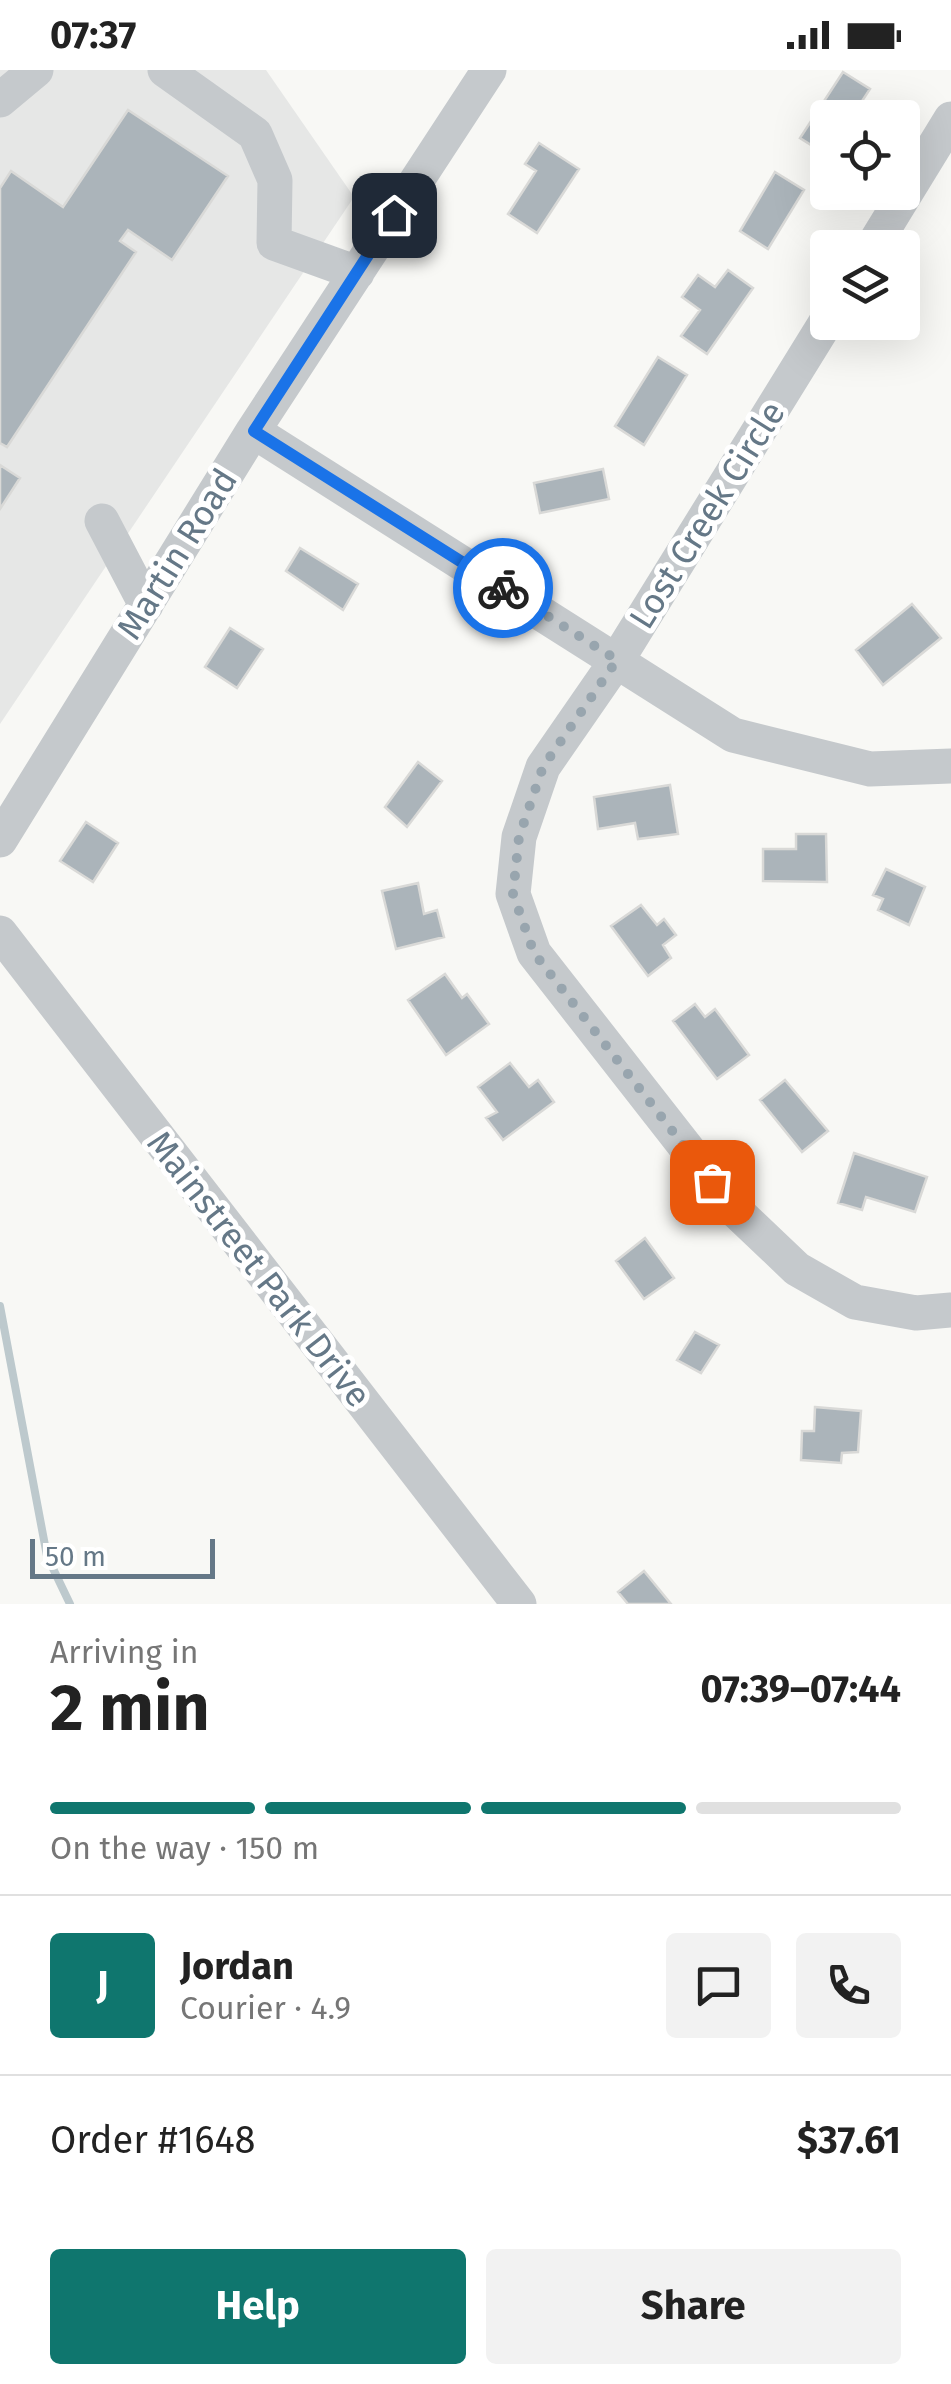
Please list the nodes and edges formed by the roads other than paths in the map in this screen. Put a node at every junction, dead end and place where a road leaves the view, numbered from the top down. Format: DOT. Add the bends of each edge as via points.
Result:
graph roads {
  1 [pos="36,70"];
  2 [pos="165,70"];
  3 [pos="489,70"];
  4 [pos="0,100"];
  5 [pos="951,119"];
  6 [pos="883,230"];
  7 [pos="356,273"];
  8 [pos="815,340"];
  9 [pos="254,431"];
  10 [pos="102,521"];
  11 [pos="146,605"];
  12 [pos="617,660"];
  13 [pos="951,766"];
  14 [pos="0,840"];
  15 [pos="0,934"];
  16 [pos="951,1310"];
  17 [pos="518,1604"];
  1 -- 4 [label="street"];
  2 -- 7 [label="street" via="255,134 275,180 274,243"];
  3 -- 7 [label="street, Martin Road"];
  5 -- 6 [label="street"];
  7 -- 9 [label="street, Martin Road"];
  8 -- 12 [label="street, Lost Creek Circle"];
  9 -- 11 [label="street, Martin Road"];
  9 -- 12 [label="street"];
  10 -- 11 [label="street"];
  11 -- 14 [label="street, Martin Road"];
  12 -- 13 [label="street" via="733,736 870,769"];
  12 -- 16 [label="street, Lost Creek Circle" via="543,767 519,837 513,894 534,953 735,1210 797,1269 855,1302 916,1313"];
  15 -- 17 [label="street, Mainstreet Park Drive"];
}
